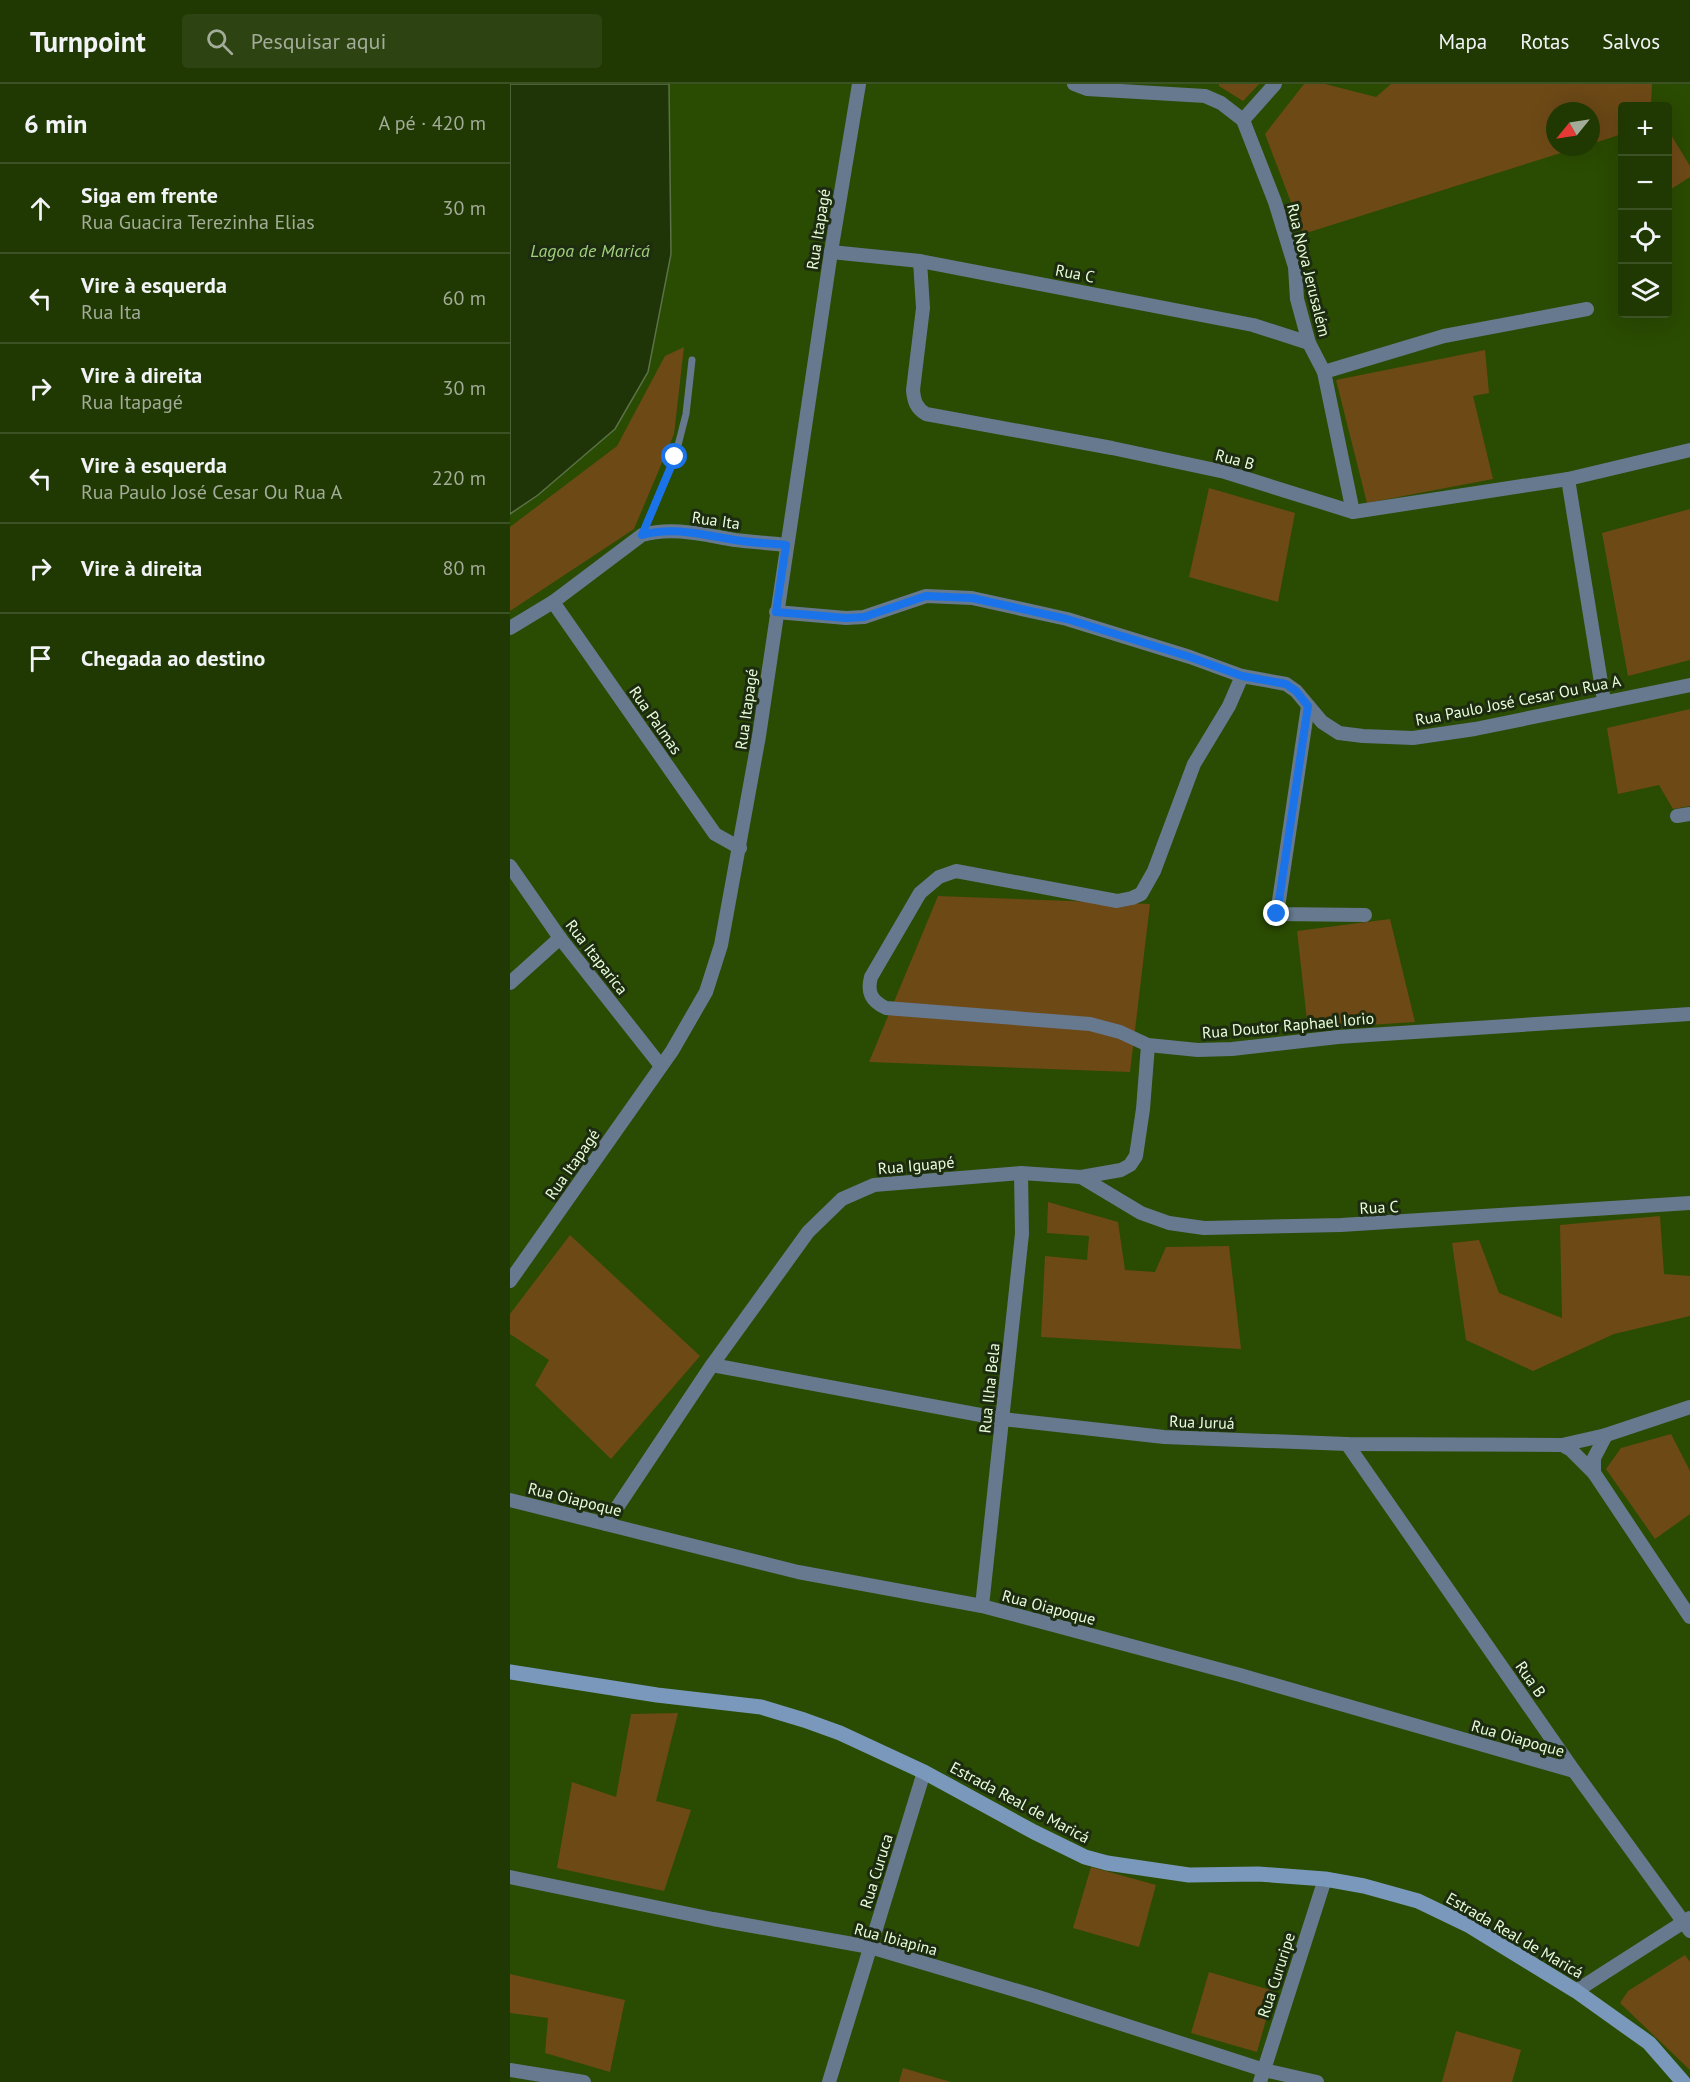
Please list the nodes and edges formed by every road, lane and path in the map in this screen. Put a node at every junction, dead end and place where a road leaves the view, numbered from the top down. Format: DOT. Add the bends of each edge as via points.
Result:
graph roads {
  1 [pos="859,84"];
  2 [pos="1074,84"];
  3 [pos="1275,84"];
  4 [pos="1206,90"];
  5 [pos="1243,120"];
  6 [pos="831,252"];
  7 [pos="920,261"];
  8 [pos="1587,309"];
  9 [pos="1309,343"];
  10 [pos="692,360"];
  11 [pos="1324,372"];
  12 [pos="1690,450"];
  13 [pos="1568,479"];
  14 [pos="1353,512"];
  15 [pos="642,535"];
  16 [pos="786,545"];
  17 [pos="553,602"];
  18 [pos="776,612"];
  19 [pos="510,628"];
  20 [pos="1242,676"];
  21 [pos="1690,685"];
  22 [pos="1604,701"];
  23 [pos="1308,706"];
  24 [pos="740,848"];
  25 [pos="510,866"];
  26 [pos="1365,915"];
  27 [pos="560,938"];
  28 [pos="510,983"];
  29 [pos="1690,1014"];
  30 [pos="1148,1045"];
  31 [pos="661,1066"];
  32 [pos="1021,1173"];
  33 [pos="1081,1177"];
  34 [pos="1690,1203"];
  35 [pos="510,1281"];
  36 [pos="712,1365"];
  37 [pos="1690,1407"];
  38 [pos="1002,1419"];
  39 [pos="1606,1435"];
  40 [pos="1347,1444"];
  41 [pos="1562,1445"];
  42 [pos="1593,1473"];
  43 [pos="510,1500"];
  44 [pos="606,1524"];
  45 [pos="982,1606"];
  46 [pos="1690,1617"];
  47 [pos="510,1672"];
  48 [pos="1574,1771"];
  49 [pos="924,1772"];
  50 [pos="510,1877"];
  51 [pos="1324,1879"];
  52 [pos="1688,1924"];
  53 [pos="870,1947"];
  54 [pos="1576,1990"];
  55 [pos="510,2070"];
  56 [pos="1262,2076"];
  57 [pos="584,2082"];
  58 [pos="829,2082"];
  59 [pos="1317,2082"];
  60 [pos="1683,2082"];
  1 -- 6 [label="street, Rua Itapagé"];
  2 -- 4 [label="street" via="1087,89"];
  3 -- 5 [label="street"];
  4 -- 5 [label="street"];
  5 -- 9 [label="street, Rua Nova Jerusalém" via="1295,267 1297,299"];
  6 -- 7 [label="street, Rua C"];
  6 -- 16 [label="street, Rua Itapagé"];
  7 -- 9 [label="street, Rua C" via="1254,325"];
  7 -- 14 [label="street, Rua B" via="923,308 913,390 919,410 1225,472"];
  8 -- 11 [label="street" via="1444,336"];
  9 -- 11 [label="street, Rua Nova Jerusalém"];
  10 -- 15 [label="lane" via="686,414 675,457"];
  11 -- 14 [label="street, Rua Nova Jerusalém"];
  12 -- 13 [label="street, Rua B"];
  13 -- 14 [label="street, Rua B"];
  13 -- 22 [label="street"];
  15 -- 16 [label="street, Rua Ita" via="670,530"];
  15 -- 17 [label="street"];
  16 -- 18 [label="street, Rua Itapagé"];
  17 -- 19 [label="street"];
  17 -- 24 [label="street, Rua Palmas" via="715,834"];
  18 -- 20 [label="street, Rua Paulo José Cesar Ou Rua A" via="864,617 926,596 972,598 1067,619"];
  18 -- 24 [label="street, Rua Itapagé"];
  20 -- 23 [label="street, Rua Paulo José Cesar Ou Rua A" via="1286,684"];
  20 -- 30 [label="street, Rua Doutor Raphael Iorio" via="1194,764 1154,871 1141,894 1117,901 956,871 939,877 920,893 871,977 870,995 876,1004 886,1008 1090,1024"];
  21 -- 22 [label="street, Rua Paulo José Cesar Ou Rua A"];
  22 -- 23 [label="street, Rua Paulo José Cesar Ou Rua A" via="1413,738 1340,733 1322,722"];
  23 -- 26 [label="street" via="1277,914"];
  24 -- 31 [label="street, Rua Itapagé" via="721,945 706,992"];
  25 -- 27 [label="street, Rua Itaparica"];
  27 -- 28 [label="street"];
  27 -- 31 [label="street, Rua Itaparica"];
  29 -- 30 [label="street, Rua Doutor Raphael Iorio" via="1198,1050"];
  30 -- 33 [label="street, Rua Iguapé" via="1136,1156 1121,1170"];
  31 -- 35 [label="street, Rua Itapagé"];
  32 -- 33 [label="street, Rua Iguapé"];
  32 -- 36 [label="street, Rua Iguapé" via="874,1185 842,1199 808,1232"];
  32 -- 38 [label="street, Rua Ilha Bela" via="1022,1234"];
  33 -- 34 [label="street, Rua C" via="1141,1213 1169,1223 1204,1228 1341,1226"];
  36 -- 38 [label="street, Rua Juruá"];
  36 -- 44 [label="street, Rua Iguapé"];
  37 -- 39 [label="street, Rua Juruá"];
  38 -- 40 [label="street, Rua Juruá" via="1164,1437"];
  38 -- 45 [label="street, Rua Ilha Bela"];
  39 -- 41 [label="street, Rua Juruá"];
  39 -- 42 [label="street" via="1594,1458"];
  40 -- 41 [label="street, Rua Juruá"];
  40 -- 48 [label="street, Rua B"];
  41 -- 42 [label="street"];
  42 -- 46 [label="street"];
  43 -- 44 [label="street, Rua Oiapoque"];
  44 -- 45 [label="street, Rua Oiapoque" via="798,1572"];
  45 -- 48 [label="street, Rua Oiapoque"];
  47 -- 49 [label="main road, Estrada Real de Maricá" via="761,1707 840,1733"];
  48 -- 52 [label="street, Rua B"];
  49 -- 51 [label="main road, Estrada Real de Maricá" via="1034,1832 1085,1857 1107,1863 1189,1875"];
  49 -- 53 [label="street, Rua Curuca"];
  50 -- 53 [label="street, Rua Ibiapina"];
  51 -- 54 [label="main road, Estrada Real de Maricá" via="1418,1901 1470,1926"];
  51 -- 56 [label="street, Rua Cururipe"];
  52 -- 54 [label="street"];
  53 -- 56 [label="street, Rua Ibiapina" via="1035,1996"];
  53 -- 58 [label="street, Rua Curuca"];
  54 -- 60 [label="main road, Estrada Real de Maricá" via="1649,2043"];
  55 -- 57 [label="street"];
  56 -- 59 [label="street, Rua Ibiapina"];
}
